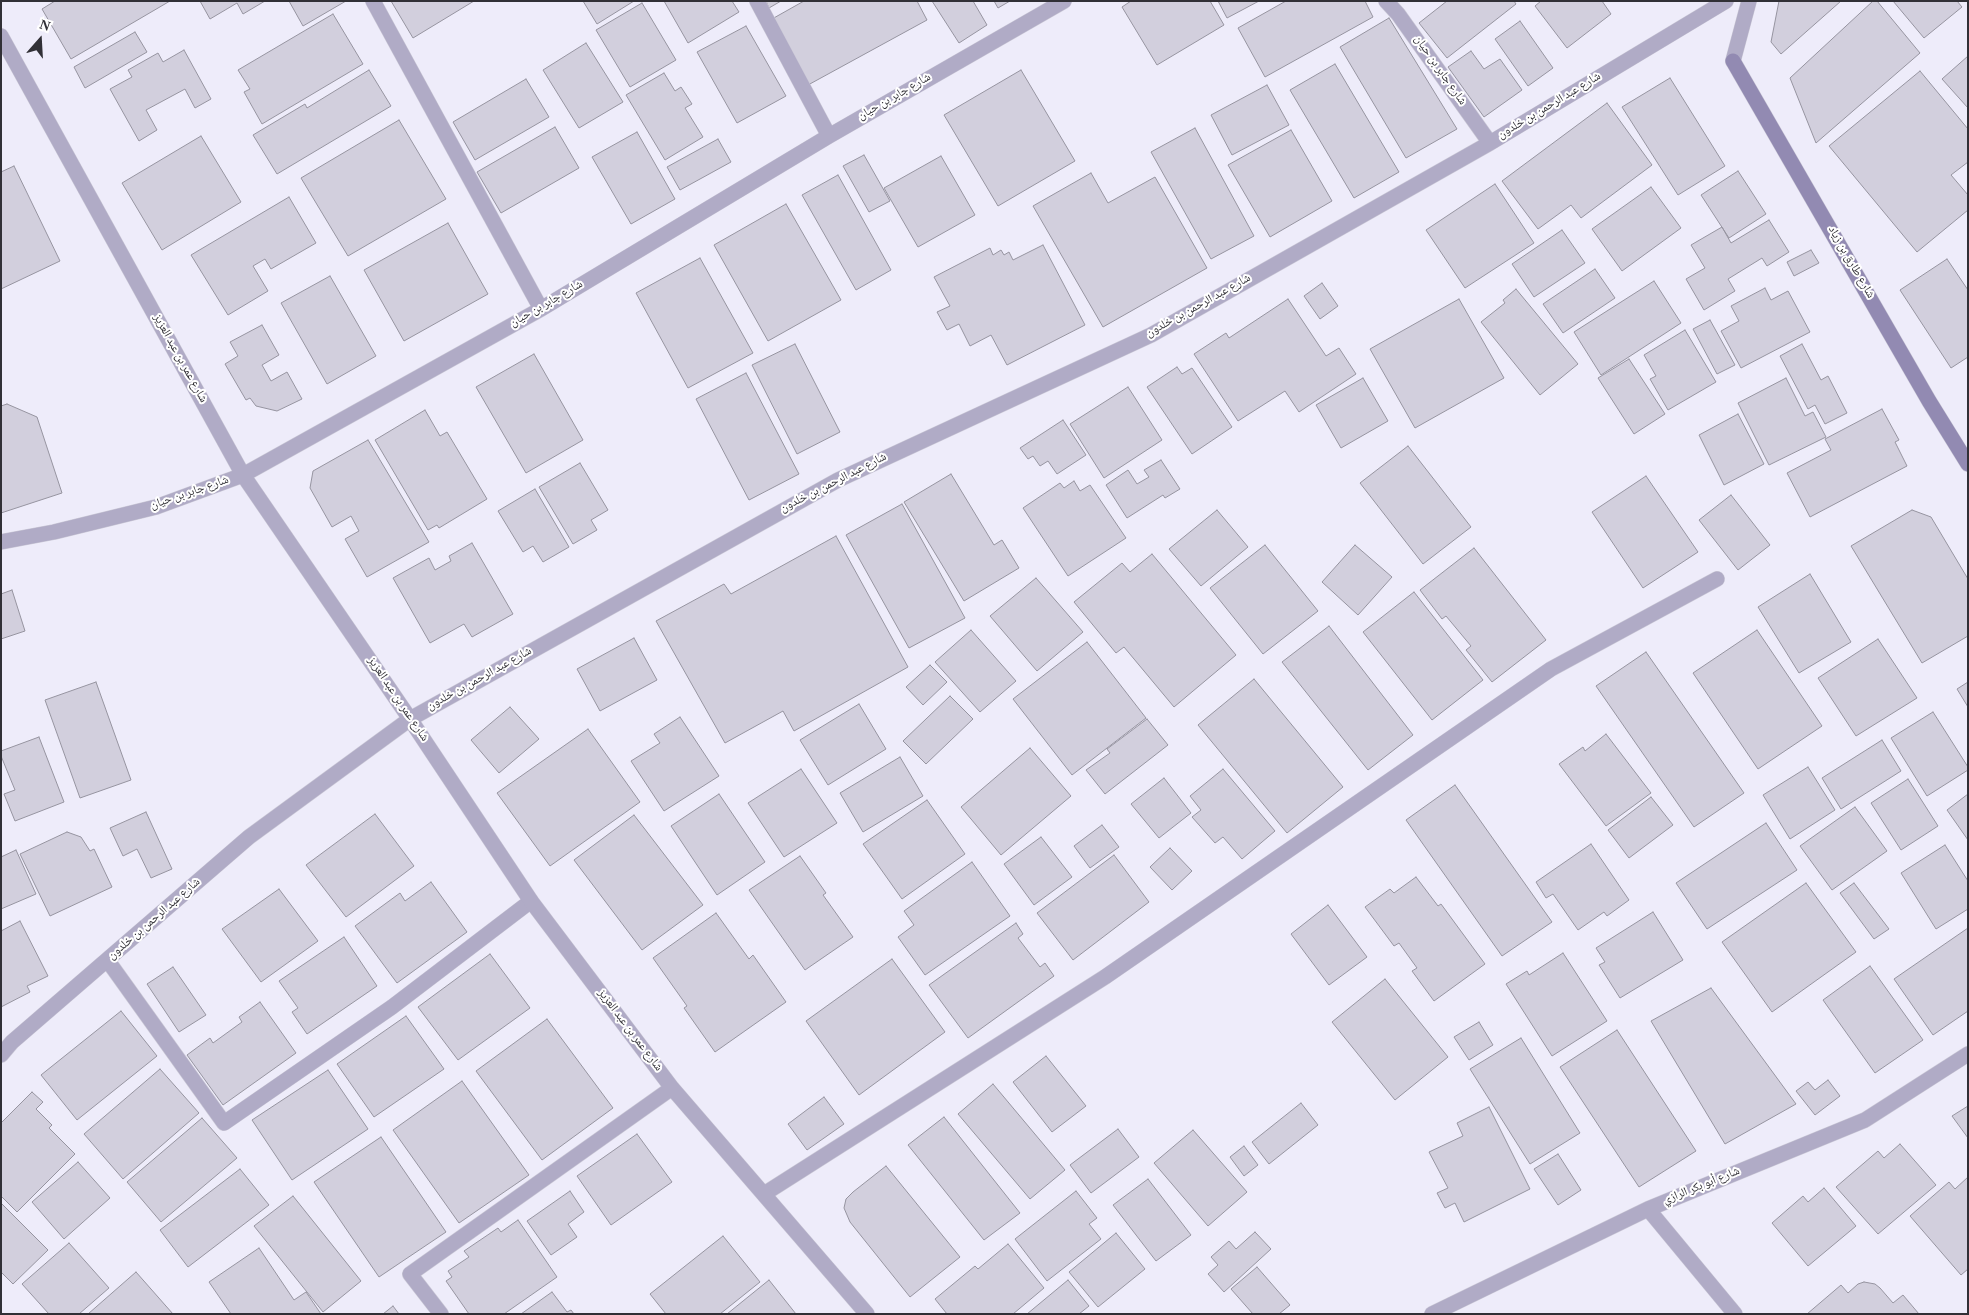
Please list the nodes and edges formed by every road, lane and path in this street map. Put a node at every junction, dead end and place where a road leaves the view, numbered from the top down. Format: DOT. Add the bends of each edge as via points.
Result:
graph roads {
  1 [pos="373,1"];
  2 [pos="757,1"];
  3 [pos="1064,1"];
  4 [pos="1386,1"];
  5 [pos="1726,1"];
  6 [pos="1749,1"];
  7 [pos="1,36"];
  8 [pos="1733,61"];
  9 [pos="829,136"];
  10 [pos="1490,143"];
  11 [pos="541,309"];
  12 [pos="1968,464"];
  13 [pos="243,475"];
  14 [pos="1,542"];
  15 [pos="1717,579"];
  16 [pos="410,719"];
  17 [pos="531,901"];
  18 [pos="108,961"];
  19 [pos="1968,1054"];
  20 [pos="1,1055"];
  21 [pos="672,1088"];
  22 [pos="764,1194"];
  23 [pos="1648,1209"];
  24 [pos="441,1314"];
  25 [pos="867,1314"];
  26 [pos="1432,1314"];
  27 [pos="1735,1314"];
  1 -- 11 [label="street"];
  2 -- 9 [label="street"];
  3 -- 9 [label="street, شارع جابر بن حيان"];
  4 -- 10 [label="street, شارع جابر بن حيان"];
  5 -- 10 [label="street, شارع عبد الرحمن بن خلدون"];
  6 -- 8 [label="street"];
  7 -- 13 [label="street, شارع عمر بن عبد العزيز"];
  8 -- 12 [label="main road, شارع طارق بن زياد"];
  9 -- 11 [label="street, شارع جابر بن حيان"];
  10 -- 16 [label="street, شارع عبد الرحمن بن خلدون" via="1151,335 838,480"];
  11 -- 13 [label="street, شارع جابر بن حيان"];
  13 -- 14 [label="street, شارع جابر بن حيان" via="156,506"];
  13 -- 16 [label="street, شارع عمر بن عبد العزيز"];
  15 -- 22 [label="street" via="1551,670 1105,977"];
  16 -- 17 [label="street, شارع عمر بن عبد العزيز"];
  16 -- 18 [label="street, شارع عبد الرحمن بن خلدون" via="249,837"];
  17 -- 18 [label="street" via="392,1007 224,1123"];
  17 -- 21 [label="street, شارع عمر بن عبد العزيز"];
  18 -- 20 [label="street, شارع عبد الرحمن بن خلدون" via="12,1042"];
  19 -- 23 [label="street, شارع أبو بكر الرازي" via="1865,1120"];
  21 -- 22 [label="street, شارع عمر بن عبد العزيز"];
  21 -- 24 [label="street" via="410,1274"];
  22 -- 25 [label="street, شارع عمر بن عبد العزيز"];
  23 -- 26 [label="street, شارع أبو بكر الرازي"];
  23 -- 27 [label="street"];
}
